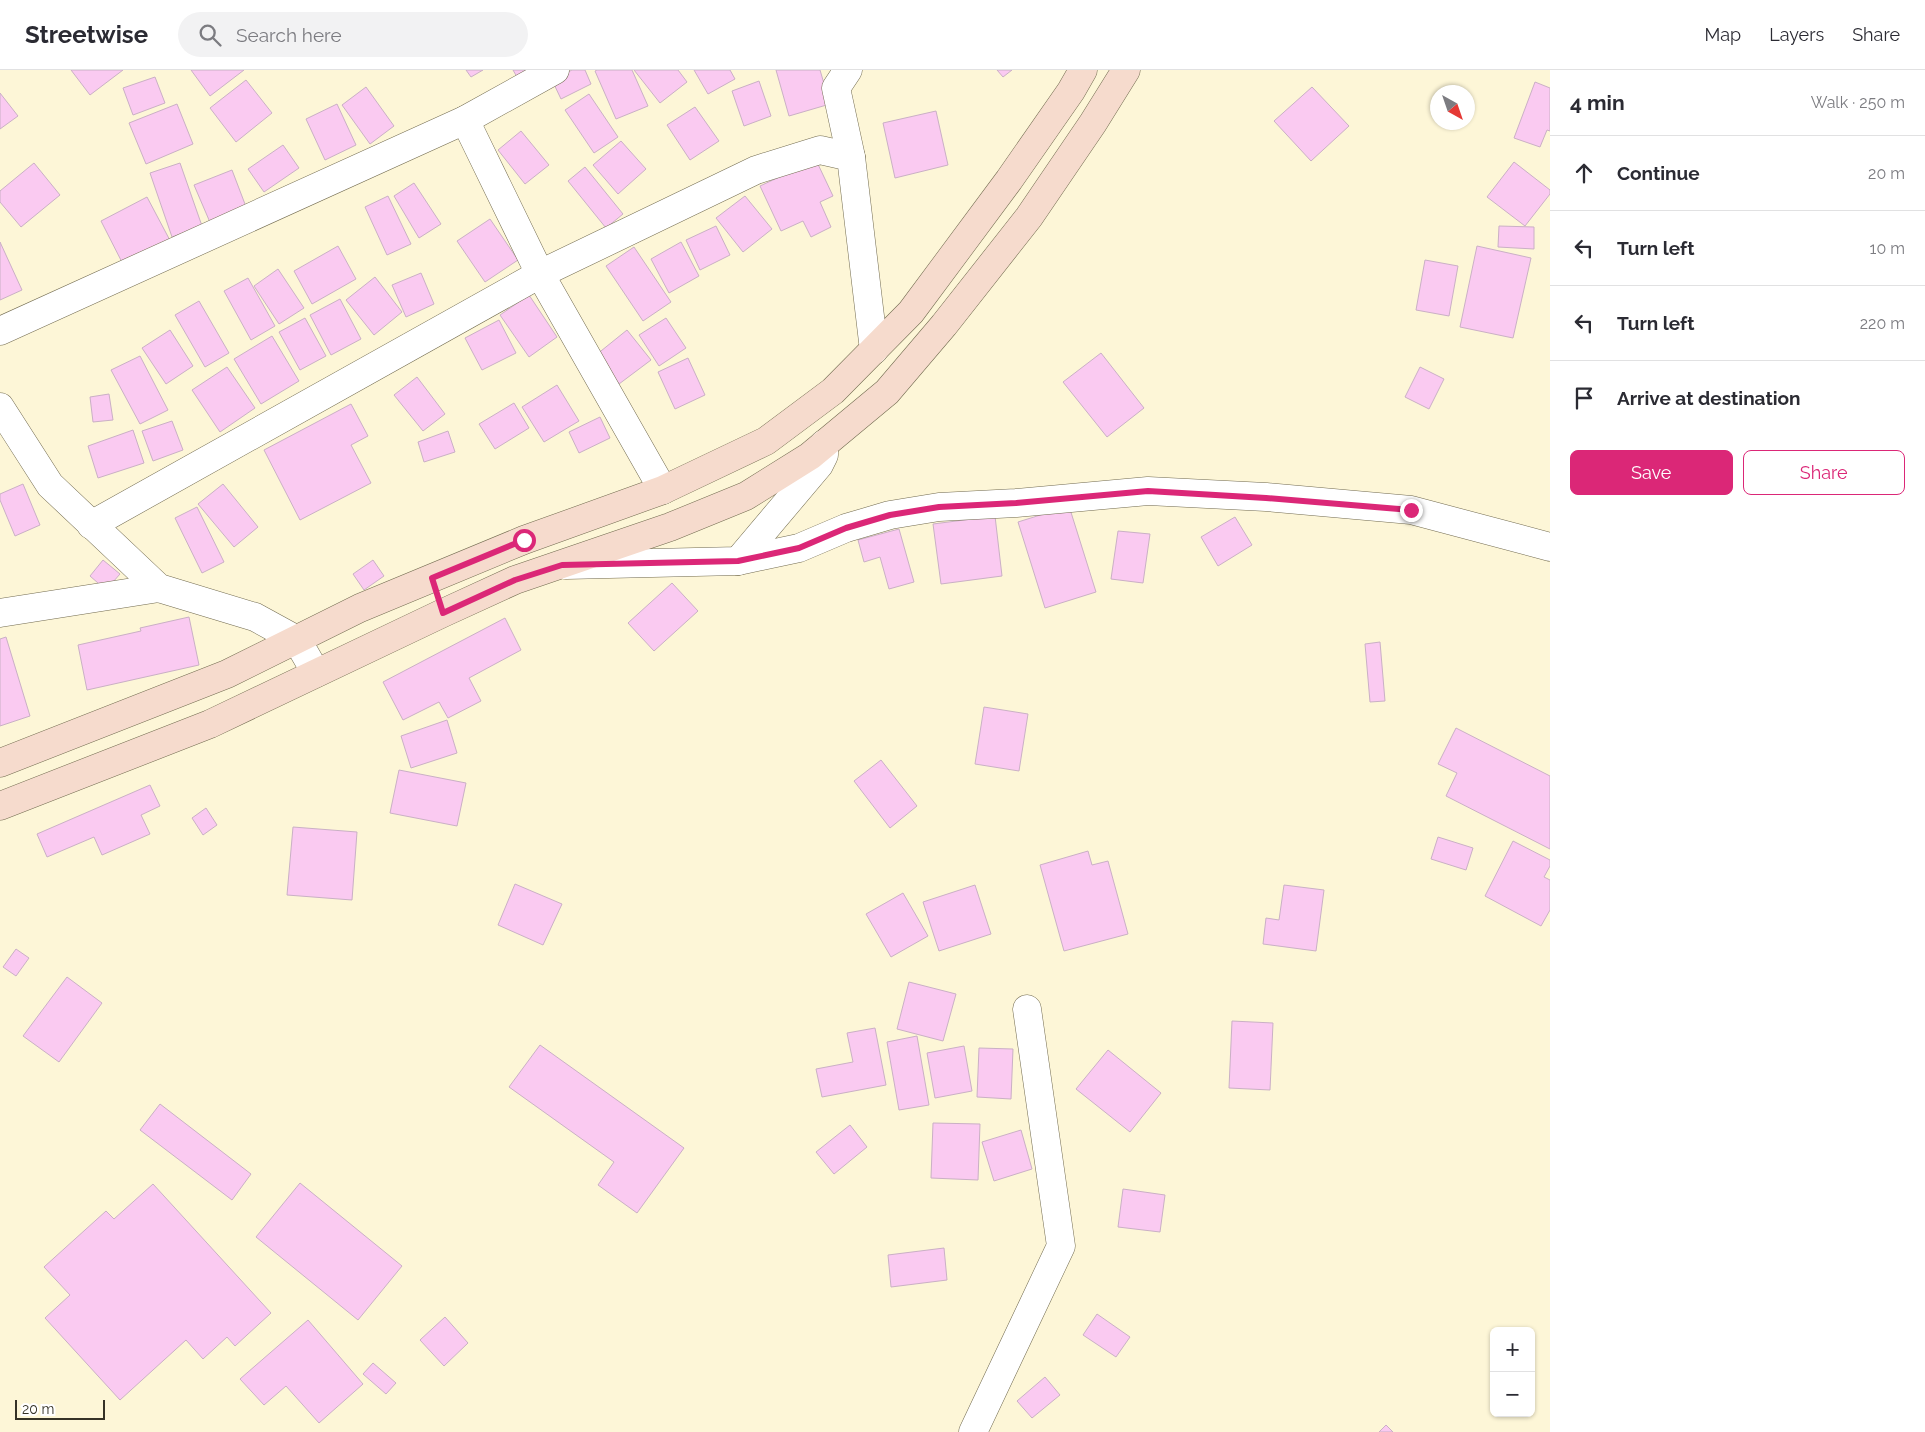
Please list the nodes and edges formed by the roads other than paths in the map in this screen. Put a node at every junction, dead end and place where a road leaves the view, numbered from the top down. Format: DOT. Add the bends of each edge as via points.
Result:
graph roads {
  1 [pos="555,70"];
  2 [pos="848,70"];
  3 [pos="1083,70"];
  4 [pos="1126,70"];
  5 [pos="465,120"];
  6 [pos="851,157"];
  7 [pos="540,274"];
  8 [pos="0,331"];
  9 [pos="874,350"];
  10 [pos="0,407"];
  11 [pos="824,444"];
  12 [pos="663,490"];
  13 [pos="91,525"];
  14 [pos="1550,547"];
  15 [pos="738,561"];
  16 [pos="562,565"];
  17 [pos="432,578"];
  18 [pos="159,588"];
  19 [pos="0,612"];
  20 [pos="443,613"];
  21 [pos="297,640"];
  22 [pos="316,672"];
  23 [pos="0,763"];
  24 [pos="0,806"];
  25 [pos="1027,1009"];
  26 [pos="973,1432"];
  1 -- 5 [label="street"];
  2 -- 6 [label="street" via="836,88"];
  3 -- 9 [label="main road" via="1009,180 911,312"];
  4 -- 11 [label="main road" via="1029,217 944,325 887,392"];
  5 -- 7 [label="street"];
  5 -- 8 [label="street"];
  6 -- 7 [label="street" via="820,150 756,170"];
  6 -- 9 [label="street"];
  7 -- 12 [label="street"];
  7 -- 13 [label="street"];
  9 -- 12 [label="main road" via="832,391 766,441"];
  10 -- 13 [label="street" via="50,485"];
  11 -- 15 [label="street" via="824,455 819,465"];
  11 -- 16 [label="main road" via="746,496"];
  12 -- 17 [label="main road" via="524,540"];
  13 -- 18 [label="street"];
  14 -- 15 [label="street" via="1411,510 1148,491 939,507 890,515 846,528 799,548"];
  15 -- 16 [label="street"];
  16 -- 20 [label="main road" via="515,580"];
  17 -- 20 [label="main road"];
  17 -- 21 [label="main road" via="360,608"];
  18 -- 19 [label="street"];
  18 -- 21 [label="street" via="255,617"];
  20 -- 22 [label="main road"];
  21 -- 22 [label="street"];
  21 -- 23 [label="main road" via="227,674"];
  22 -- 24 [label="main road" via="210,724"];
  25 -- 26 [label="street" via="1061,1246"];
}
